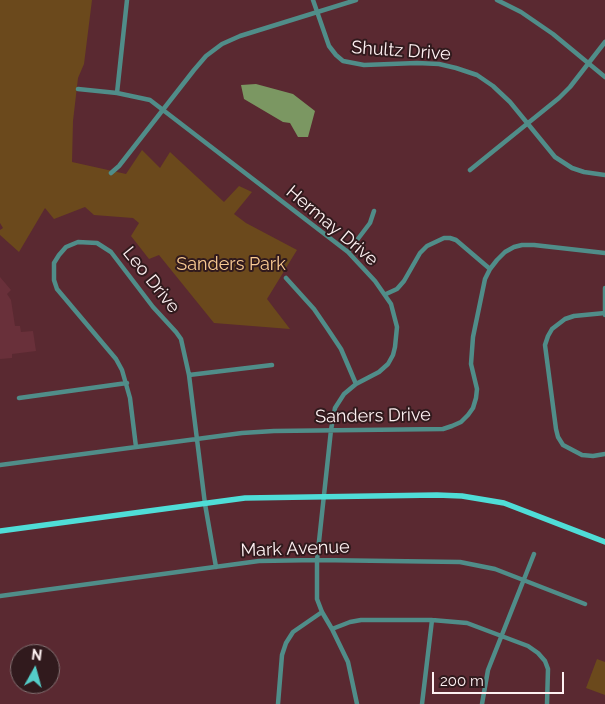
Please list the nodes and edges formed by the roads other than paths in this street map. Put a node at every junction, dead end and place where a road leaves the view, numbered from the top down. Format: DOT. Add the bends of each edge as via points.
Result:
graph roads {
  1 [pos="127,0"];
  2 [pos="313,0"];
  3 [pos="356,0"];
  4 [pos="498,0"];
  5 [pos="316,11"];
  6 [pos="605,42"];
  7 [pos="587,63"];
  8 [pos="605,77"];
  9 [pos="78,89"];
  10 [pos="117,93"];
  11 [pos="162,109"];
  12 [pos="528,124"];
  13 [pos="470,170"];
  14 [pos="111,173"];
  15 [pos="605,175"];
  16 [pos="374,212"];
  17 [pos="348,252"];
  18 [pos="605,253"];
  19 [pos="490,269"];
  20 [pos="286,278"];
  21 [pos="605,288"];
  22 [pos="386,294"];
  23 [pos="605,314"];
  24 [pos="272,364"];
  25 [pos="188,375"];
  26 [pos="127,384"];
  27 [pos="356,384"];
  28 [pos="19,398"];
  29 [pos="331,430"];
  30 [pos="197,438"];
  31 [pos="136,446"];
  32 [pos="605,454"];
  33 [pos="0,465"];
  34 [pos="324,497"];
  35 [pos="205,504"];
  36 [pos="0,531"];
  37 [pos="605,542"];
  38 [pos="534,554"];
  39 [pos="317,560"];
  40 [pos="216,567"];
  41 [pos="524,580"];
  42 [pos="0,596"];
  43 [pos="585,604"];
  44 [pos="322,612"];
  45 [pos="432,620"];
  46 [pos="332,629"];
  47 [pos="501,636"];
  48 [pos="278,704"];
  49 [pos="357,704"];
  50 [pos="422,704"];
  51 [pos="482,704"];
  52 [pos="547,704"];
  1 -- 10 [label="street"];
  2 -- 5 [label="street, Shultz Drive"];
  3 -- 5 [label="street"];
  4 -- 7 [label="street" via="535,21"];
  5 -- 11 [label="street" via="222,44 206,56"];
  5 -- 12 [label="street, Shultz Drive" via="329,46 343,61 364,65 439,64 456,68 494,86"];
  6 -- 7 [label="street"];
  7 -- 8 [label="street"];
  7 -- 12 [label="street" via="570,87"];
  9 -- 10 [label="street, Hermay Drive"];
  10 -- 11 [label="street, Hermay Drive" via="150,100"];
  11 -- 14 [label="street"];
  11 -- 17 [label="street, Hermay Drive"];
  12 -- 13 [label="street"];
  12 -- 15 [label="street, Shultz Drive" via="564,164 584,172"];
  16 -- 17 [label="street" via="370,223"];
  17 -- 22 [label="street, Hermay Drive"];
  18 -- 19 [label="street, Sanders Drive" via="522,245 505,252"];
  19 -- 22 [label="street" via="456,240 444,238 427,246 404,281"];
  19 -- 29 [label="street, Sanders Drive" via="484,280 473,337 472,364 477,389 468,415 443,429"];
  20 -- 27 [label="street" via="314,309 341,349"];
  21 -- 23 [label="street"];
  22 -- 27 [label="street, Hermay Drive" via="397,327 395,347 388,364 369,379"];
  23 -- 32 [label="street" via="565,319 552,329 545,345 558,437 563,445 582,455"];
  24 -- 25 [label="street"];
  25 -- 26 [label="street, Leo Drive" via="183,347 176,332 111,252 97,243 78,242 66,247 54,263 57,289 116,359"];
  25 -- 30 [label="street, Leo Drive"];
  26 -- 28 [label="street"];
  26 -- 31 [label="street, Leo Drive"];
  27 -- 29 [label="street, Hermay Drive" via="339,400"];
  29 -- 30 [label="street, Sanders Drive" via="274,430"];
  29 -- 34 [label="street, Hermay Drive"];
  30 -- 31 [label="street, Sanders Drive"];
  30 -- 35 [label="street, Leo Drive"];
  31 -- 33 [label="street, Sanders Drive"];
  34 -- 35 [label="main road" via="245,498"];
  34 -- 37 [label="main road" via="437,494 484,499 512,506"];
  34 -- 39 [label="street, Hermay Drive"];
  35 -- 36 [label="main road"];
  35 -- 40 [label="street, Leo Drive"];
  38 -- 41 [label="street"];
  39 -- 40 [label="street, Mark Avenue"];
  39 -- 41 [label="street, Mark Avenue" via="460,562"];
  39 -- 44 [label="street, Hermay Drive" via="317,600"];
  40 -- 42 [label="street, Mark Avenue"];
  41 -- 43 [label="street, Mark Avenue"];
  41 -- 47 [label="street"];
  44 -- 46 [label="street, Hermay Drive"];
  44 -- 48 [label="street" via="293,632 286,643"];
  45 -- 46 [label="street" via="361,620"];
  45 -- 47 [label="street" via="467,623"];
  45 -- 50 [label="street"];
  46 -- 49 [label="street, Hermay Drive" via="348,662"];
  47 -- 51 [label="street" via="488,670"];
  47 -- 52 [label="street" via="528,646 545,661 548,669"];
}
